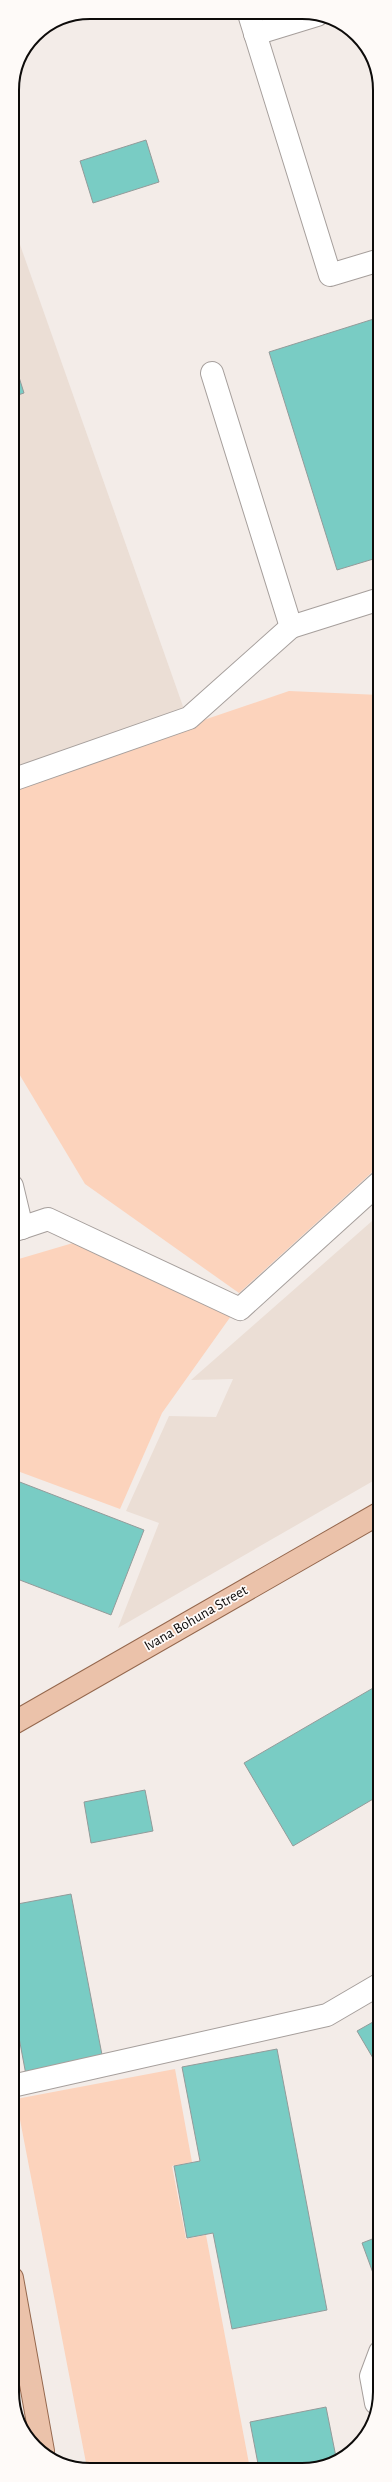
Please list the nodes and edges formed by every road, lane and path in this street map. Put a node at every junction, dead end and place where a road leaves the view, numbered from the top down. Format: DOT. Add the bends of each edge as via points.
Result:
graph roads {
  1 [pos="284,19"];
  2 [pos="252,24"];
  3 [pos="373,262"];
  4 [pos="212,373"];
  5 [pos="373,601"];
  6 [pos="291,627"];
  7 [pos="19,778"];
  8 [pos="373,1188"];
  9 [pos="19,1228"];
  10 [pos="373,1517"];
  11 [pos="19,1720"];
  12 [pos="373,1988"];
  13 [pos="19,2084"];
  14 [pos="19,2316"];
  15 [pos="373,2371"];
  16 [pos="373,2387"];
  17 [pos="43,2444"];
  1 -- 2 [label="lane"];
  2 -- 3 [label="lane" via="330,276"];
  4 -- 6 [label="lane"];
  5 -- 6 [label="lane"];
  6 -- 7 [label="lane" via="189,718"];
  8 -- 9 [label="lane" via="240,1309 48,1219"];
  10 -- 11 [label="main road, Ivana Bohuna Street"];
  12 -- 13 [label="lane" via="327,2015"];
  14 -- 17 [label="main road"];
  15 -- 16 [label="lane"];
}
